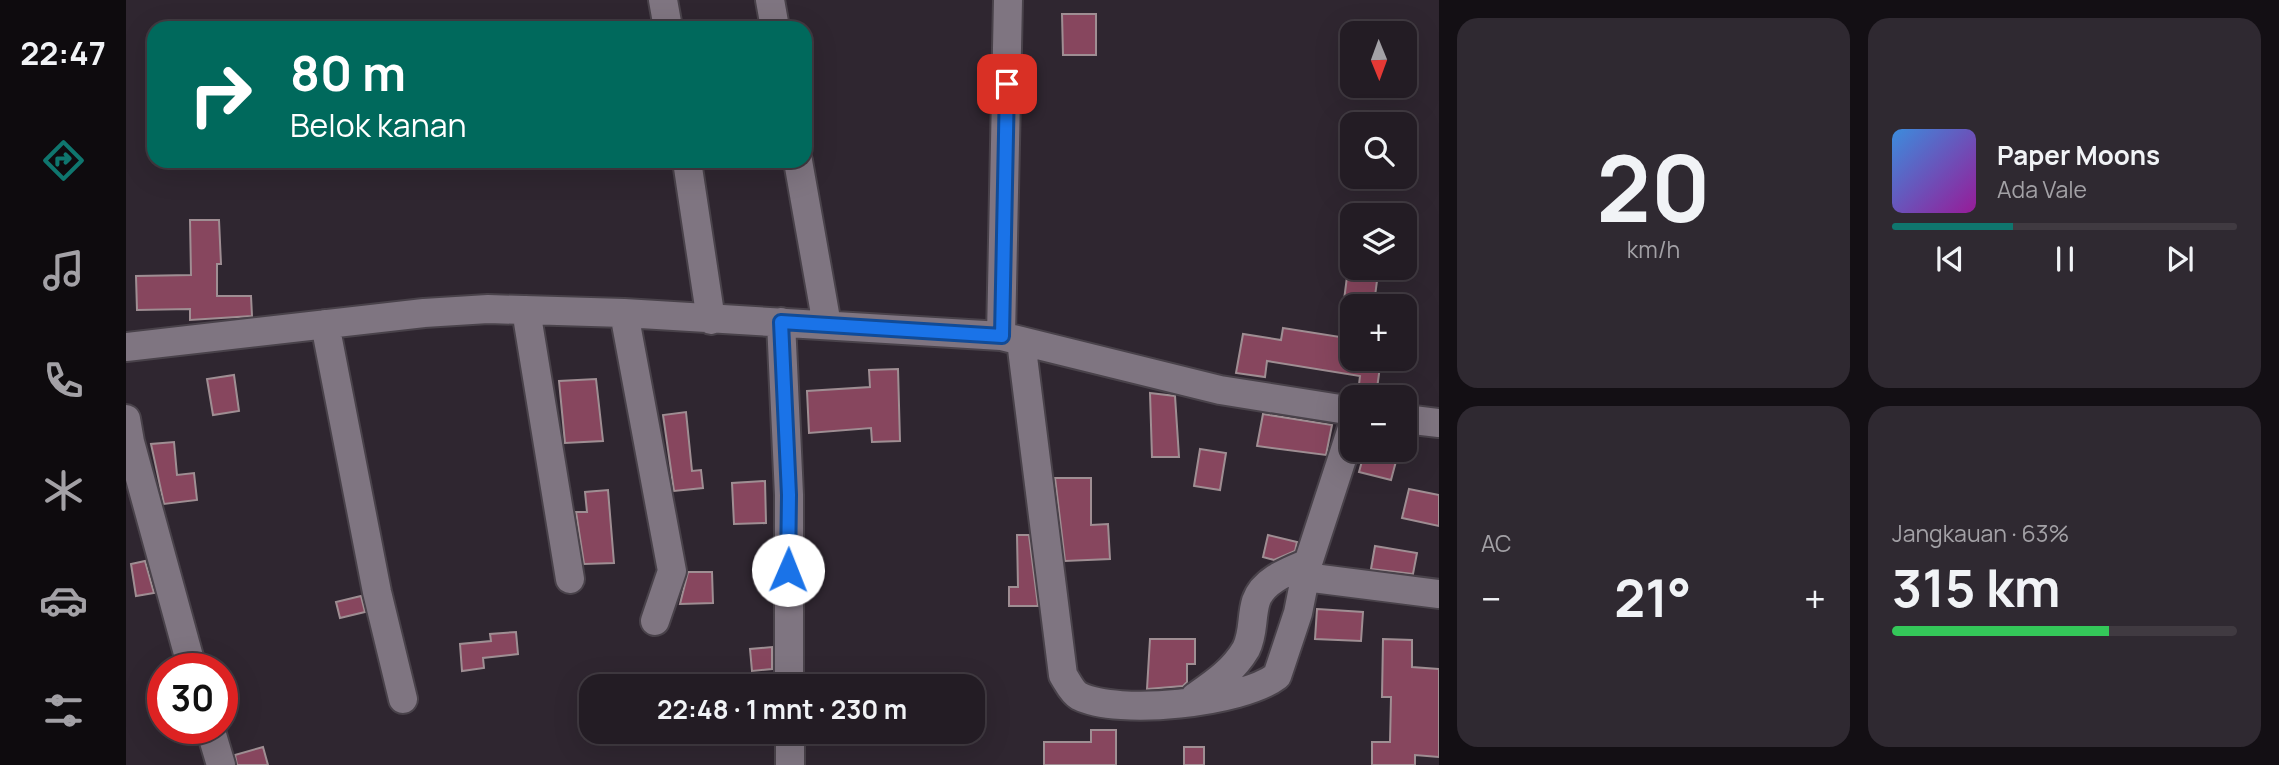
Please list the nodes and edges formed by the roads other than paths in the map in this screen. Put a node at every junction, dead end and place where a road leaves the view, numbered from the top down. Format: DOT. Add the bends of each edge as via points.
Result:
graph roads {
  1 [pos="663,0"];
  2 [pos="770,0"];
  3 [pos="1009,0"];
  4 [pos="667,21"];
  5 [pos="774,21"];
  6 [pos="688,168"];
  7 [pos="799,168"];
  8 [pos="526,310"];
  9 [pos="624,313"];
  10 [pos="711,320"];
  11 [pos="781,322"];
  12 [pos="325,324"];
  13 [pos="827,325"];
  14 [pos="1011,338"];
  15 [pos="126,347"];
  16 [pos="1340,409"];
  17 [pos="126,419"];
  18 [pos="1417,421"];
  19 [pos="1439,424"];
  20 [pos="1341,462"];
  21 [pos="1306,570"];
  22 [pos="570,579"];
  23 [pos="1439,594"];
  24 [pos="655,621"];
  25 [pos="188,653"];
  26 [pos="789,674"];
  27 [pos="403,699"];
  28 [pos="1186,702"];
  29 [pos="215,744"];
  30 [pos="790,744"];
  31 [pos="221,765"];
  32 [pos="790,765"];
  1 -- 4 [label="street"];
  2 -- 5 [label="street"];
  3 -- 14 [label="street"];
  6 -- 10 [label="street"];
  7 -- 13 [label="street"];
  8 -- 9 [label="street"];
  8 -- 12 [label="street" via="424,313"];
  8 -- 22 [label="street"];
  9 -- 10 [label="street"];
  9 -- 24 [label="street" via="672,571"];
  10 -- 11 [label="street"];
  11 -- 13 [label="street"];
  11 -- 26 [label="street" via="789,495"];
  12 -- 15 [label="street"];
  12 -- 27 [label="street" via="377,593"];
  13 -- 14 [label="street"];
  14 -- 16 [label="street" via="1220,390"];
  14 -- 28 [label="street" via="1063,674 1076,695 1111,705"];
  17 -- 25 [label="street"];
  18 -- 19 [label="street"];
  20 -- 21 [label="street"];
  21 -- 23 [label="street"];
  21 -- 28 [label="street" via="1279,576 1262,590 1247,647 1233,667"];
  21 -- 28 [label="street" via="1291,639 1277,676 1246,691"];
  29 -- 31 [label="street"];
  30 -- 32 [label="street"];
}
